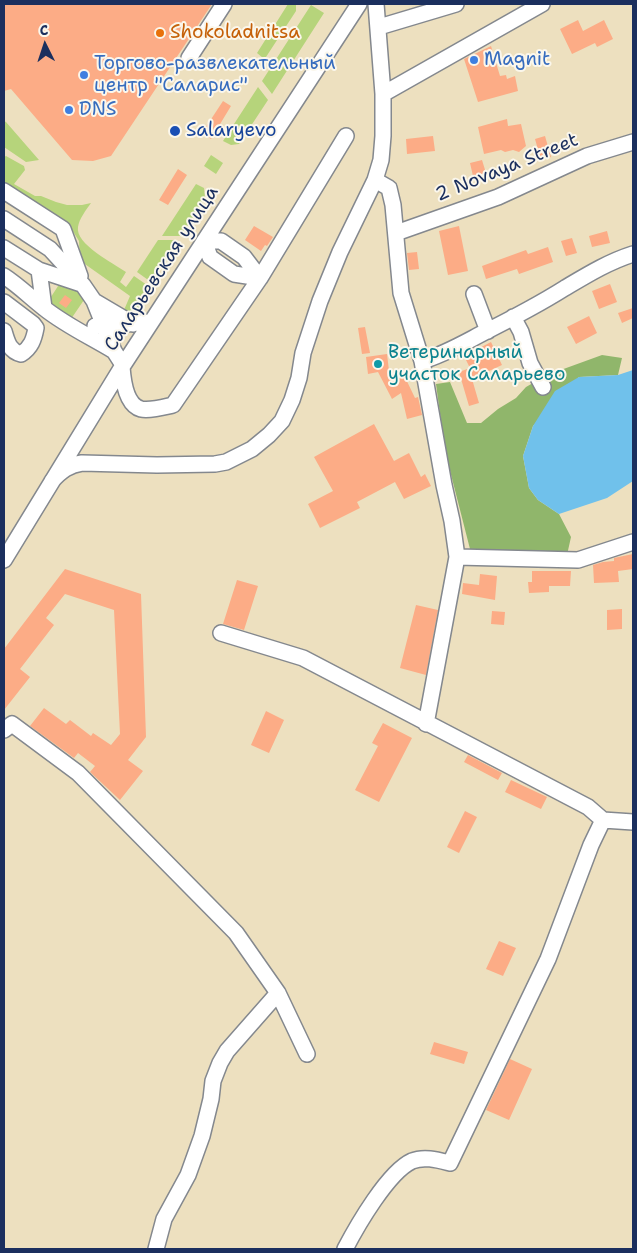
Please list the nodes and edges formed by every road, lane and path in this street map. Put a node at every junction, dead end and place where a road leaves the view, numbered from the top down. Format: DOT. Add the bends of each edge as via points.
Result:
graph roads {
  1 [pos="224,4"];
  2 [pos="359,4"];
  3 [pos="376,4"];
  4 [pos="456,4"];
  5 [pos="542,4"];
  6 [pos="379,27"];
  7 [pos="189,58"];
  8 [pos="383,94"];
  9 [pos="346,136"];
  10 [pos="633,142"];
  11 [pos="375,180"];
  12 [pos="4,191"];
  13 [pos="4,218"];
  14 [pos="396,233"];
  15 [pos="204,241"];
  16 [pos="4,248"];
  17 [pos="633,254"];
  18 [pos="39,270"];
  19 [pos="4,276"];
  20 [pos="260,278"];
  21 [pos="83,285"];
  22 [pos="474,294"];
  23 [pos="94,301"];
  24 [pos="4,302"];
  25 [pos="44,308"];
  26 [pos="513,318"];
  27 [pos="151,322"];
  28 [pos="133,324"];
  29 [pos="69,325"];
  30 [pos="105,327"];
  31 [pos="4,331"];
  32 [pos="488,331"];
  33 [pos="114,351"];
  34 [pos="422,361"];
  35 [pos="122,366"];
  36 [pos="543,387"];
  37 [pos="52,480"];
  38 [pos="633,542"];
  39 [pos="457,557"];
  40 [pos="4,560"];
  41 [pos="221,633"];
  42 [pos="426,724"];
  43 [pos="4,730"];
  44 [pos="603,820"];
  45 [pos="633,822"];
  46 [pos="278,993"];
  47 [pos="306,1054"];
  48 [pos="156,1249"];
  49 [pos="345,1249"];
  1 -- 7 [label="street"];
  2 -- 15 [label="street, Саларьевская улица"];
  3 -- 6 [label="street"];
  4 -- 6 [label="street"];
  5 -- 8 [label="street"];
  6 -- 8 [label="street"];
  8 -- 11 [label="street" via="383,136"];
  9 -- 20 [label="street"];
  10 -- 14 [label="street, 2 Novaya Street" via="587,156 498,197"];
  11 -- 14 [label="street" via="389,188"];
  11 -- 37 [label="street" via="320,301 292,400 282,421 270,435 244,454 226,462 158,465 82,463 60,472"];
  12 -- 21 [label="street" via="63,229"];
  13 -- 21 [label="street" via="50,249"];
  14 -- 34 [label="street" via="401,293"];
  15 -- 20 [label="street" via="221,241 244,257"];
  15 -- 27 [label="street, Саларьевская улица"];
  16 -- 18 [label="street"];
  17 -- 26 [label="street" via="592,272"];
  18 -- 21 [label="street"];
  18 -- 25 [label="street"];
  19 -- 25 [label="street"];
  20 -- 35 [label="street" via="173,406 142,410 135,406 123,382"];
  21 -- 23 [label="street"];
  22 -- 32 [label="street"];
  23 -- 28 [label="street"];
  23 -- 30 [label="street"];
  24 -- 31 [label="street" via="36,328 32,344 21,354 8,346"];
  25 -- 29 [label="street"];
  26 -- 32 [label="street"];
  26 -- 36 [label="street" via="522,332 530,363"];
  27 -- 28 [label="street"];
  27 -- 35 [label="street, Саларьевская улица"];
  28 -- 30 [label="street"];
  29 -- 30 [label="street"];
  29 -- 33 [label="street"];
  30 -- 33 [label="street"];
  32 -- 34 [label="street"];
  33 -- 35 [label="street"];
  34 -- 39 [label="street"];
  35 -- 37 [label="street, Саларьевская улица"];
  37 -- 40 [label="street, Саларьевская улица"];
  38 -- 39 [label="street" via="578,560"];
  39 -- 42 [label="street"];
  41 -- 42 [label="street" via="303,658"];
  42 -- 44 [label="street" via="588,807"];
  43 -- 46 [label="street" via="12,724 78,774 236,933"];
  44 -- 45 [label="street"];
  44 -- 49 [label="street" via="548,959 450,1163 431,1158 412,1161 398,1172 365,1212"];
  46 -- 47 [label="street"];
  46 -- 48 [label="street" via="220,1063 202,1136 188,1175 164,1219"];
}
